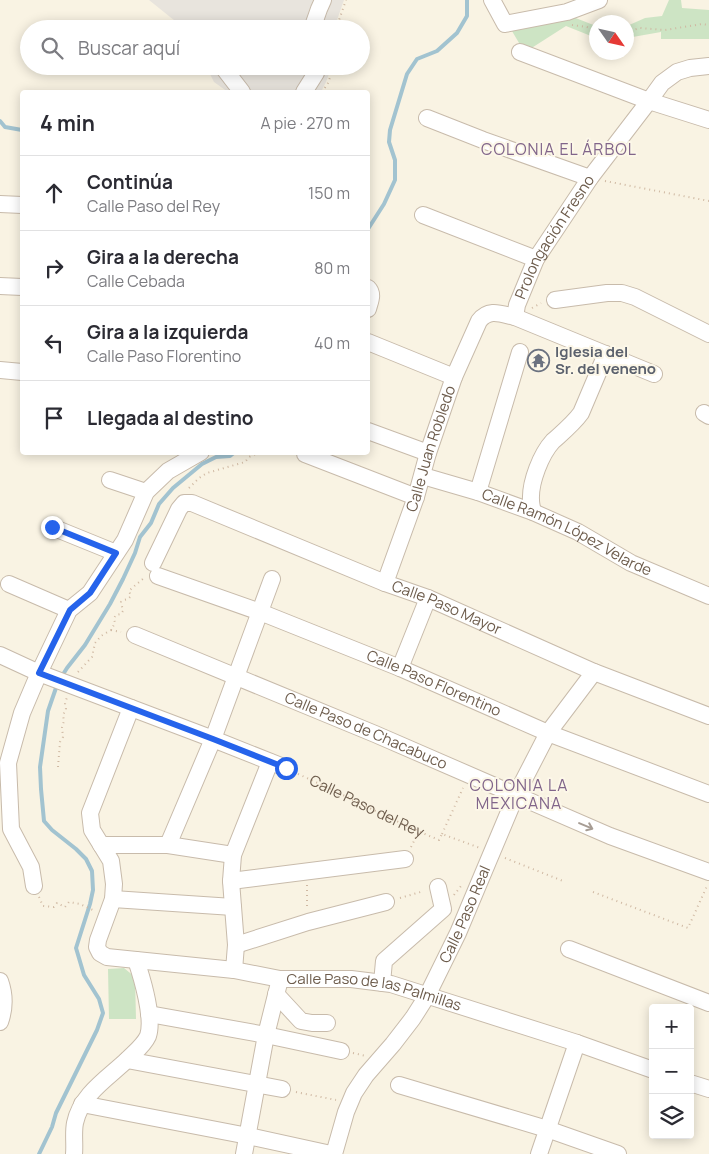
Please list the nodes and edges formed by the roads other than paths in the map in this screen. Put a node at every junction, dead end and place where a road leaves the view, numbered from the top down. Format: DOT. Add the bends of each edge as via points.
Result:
graph roads {
  1 [pos="323,0"];
  2 [pos="492,0"];
  3 [pos="599,0"];
  4 [pos="315,20"];
  5 [pos="520,52"];
  6 [pos="709,66"];
  7 [pos="229,75"];
  8 [pos="315,75"];
  9 [pos="240,90"];
  10 [pos="305,90"];
  11 [pos="649,101"];
  12 [pos="427,118"];
  13 [pos="709,120"];
  14 [pos="590,178"];
  15 [pos="0,204"];
  16 [pos="20,205"];
  17 [pos="423,215"];
  18 [pos="536,259"];
  19 [pos="0,286"];
  20 [pos="20,287"];
  21 [pos="555,300"];
  22 [pos="515,317"];
  23 [pos="709,334"];
  24 [pos="370,343"];
  25 [pos="520,352"];
  26 [pos="606,354"];
  27 [pos="0,370"];
  28 [pos="20,372"];
  29 [pos="654,374"];
  30 [pos="454,377"];
  31 [pos="370,433"];
  32 [pos="428,453"];
  33 [pos="196,455"];
  34 [pos="308,455"];
  35 [pos="422,476"];
  36 [pos="110,480"];
  37 [pos="146,492"];
  38 [pos="478,492"];
  39 [pos="416,497"];
  40 [pos="184,503"];
  41 [pos="533,512"];
  42 [pos="52,527"];
  43 [pos="116,553"];
  44 [pos="272,579"];
  45 [pos="385,583"];
  46 [pos="9,584"];
  47 [pos="709,596"];
  48 [pos="428,598"];
  49 [pos="70,610"];
  50 [pos="260,612"];
  51 [pos="135,635"];
  52 [pos="0,655"];
  53 [pos="400,668"];
  54 [pos="594,672"];
  55 [pos="42,674"];
  56 [pos="235,677"];
  57 [pos="131,708"];
  58 [pos="709,716"];
  59 [pos="548,733"];
  60 [pos="213,739"];
  61 [pos="270,762"];
  62 [pos="286,768"];
  63 [pos="709,794"];
  64 [pos="516,796"];
  65 [pos="101,845"];
  66 [pos="168,845"];
  67 [pos="233,855"];
  68 [pos="405,859"];
  69 [pos="709,872"];
  70 [pos="231,881"];
  71 [pos="34,886"];
  72 [pos="438,887"];
  73 [pos="113,899"];
  74 [pos="386,902"];
  75 [pos="233,907"];
  76 [pos="236,945"];
  77 [pos="568,949"];
  78 [pos="136,960"];
  79 [pos="234,970"];
  80 [pos="0,982"];
  81 [pos="382,983"];
  82 [pos="278,986"];
  83 [pos="427,996"];
  84 [pos="709,1004"];
  85 [pos="149,1014"];
  86 [pos="0,1022"];
  87 [pos="327,1023"];
  88 [pos="266,1035"];
  89 [pos="577,1043"];
  90 [pos="341,1051"];
  91 [pos="127,1060"];
  92 [pos="649,1069"];
  93 [pos="694,1083"];
  94 [pos="258,1084"];
  95 [pos="399,1085"];
  96 [pos="282,1089"];
  97 [pos="709,1089"];
  98 [pos="82,1104"];
  99 [pos="548,1129"];
  100 [pos="248,1136"];
  101 [pos="74,1154"];
  102 [pos="244,1154"];
  103 [pos="333,1154"];
  104 [pos="539,1154"];
  105 [pos="618,1154"];
  1 -- 4 [label="street"];
  2 -- 3 [label="street" via="505,24 567,12"];
  5 -- 11 [label="street"];
  6 -- 11 [label="street, Prolongación Fresno" via="677,72 662,83"];
  7 -- 9 [label="street"];
  8 -- 10 [label="street"];
  11 -- 13 [label="street"];
  11 -- 14 [label="street, Prolongación Fresno"];
  12 -- 14 [label="street"];
  14 -- 18 [label="street, Prolongación Fresno"];
  15 -- 16 [label="street"];
  17 -- 18 [label="street"];
  18 -- 22 [label="street, Prolongación Fresno"];
  19 -- 20 [label="street"];
  21 -- 23 [label="street" via="622,293"];
  22 -- 26 [label="street"];
  22 -- 30 [label="street, Calle Juan Robledo" via="492,312 483,316"];
  24 -- 30 [label="street"];
  25 -- 38 [label="street"];
  26 -- 29 [label="street"];
  26 -- 41 [label="street" via="581,413 544,454 533,484"];
  27 -- 28 [label="street"];
  30 -- 32 [label="street, Calle Juan Robledo"];
  31 -- 32 [label="street"];
  32 -- 35 [label="street, Calle Juan Robledo"];
  33 -- 37 [label="street" via="168,471"];
  34 -- 39 [label="street"];
  35 -- 38 [label="street, Calle Ramón López Velarde"];
  35 -- 39 [label="street, Calle Juan Robledo"];
  36 -- 37 [label="street"];
  37 -- 43 [label="street"];
  38 -- 41 [label="street, Calle Ramón López Velarde"];
  39 -- 45 [label="street, Calle Juan Robledo"];
  40 -- 45 [label="street, Calle Paso Mayor" via="192,503"];
  40 -- 50 [label="street, Calle Paso Florentino" via="156,569"];
  41 -- 47 [label="street, Calle Ramón López Velarde" via="578,532 631,564"];
  42 -- 43 [label="street"];
  43 -- 49 [label="street" via="90,593"];
  44 -- 50 [label="street"];
  45 -- 48 [label="street, Calle Paso Mayor"];
  46 -- 49 [label="street"];
  48 -- 53 [label="street"];
  48 -- 54 [label="street, Calle Paso Mayor"];
  49 -- 55 [label="street"];
  50 -- 53 [label="street, Calle Paso Florentino"];
  50 -- 56 [label="street"];
  51 -- 56 [label="street, Calle Paso de Chacabuco"];
  52 -- 55 [label="street"];
  53 -- 59 [label="street, Calle Paso Florentino"];
  54 -- 58 [label="street, Calle Paso Mayor"];
  54 -- 59 [label="street, Calle Paso Real"];
  55 -- 57 [label="street" via="68,687"];
  55 -- 71 [label="street" via="22,713 8,763 10,828 31,868"];
  56 -- 60 [label="street"];
  56 -- 64 [label="street, Calle Paso de Chacabuco"];
  57 -- 60 [label="street"];
  57 -- 65 [label="street" via="90,813 92,830"];
  59 -- 63 [label="street, Calle Paso Florentino"];
  59 -- 64 [label="street, Calle Paso Real"];
  60 -- 61 [label="street"];
  60 -- 66 [label="street"];
  61 -- 62 [label="street"];
  61 -- 67 [label="street"];
  64 -- 69 [label="street, Calle Paso de Chacabuco, one-way" via="610,836"];
  64 -- 83 [label="street, Calle Paso Real" via="458,933"];
  65 -- 66 [label="street"];
  65 -- 73 [label="street" via="111,861"];
  66 -- 67 [label="street"];
  67 -- 70 [label="street"];
  68 -- 70 [label="street"];
  70 -- 75 [label="street"];
  72 -- 81 [label="street" via="443,908 384,961"];
  73 -- 75 [label="street"];
  73 -- 78 [label="street, Calle Paso de las Palmillas" via="97,947 107,957"];
  74 -- 76 [label="street"];
  75 -- 76 [label="street"];
  76 -- 79 [label="street"];
  77 -- 84 [label="street"];
  78 -- 79 [label="street, Calle Paso de las Palmillas"];
  78 -- 85 [label="street"];
  79 -- 82 [label="street, Calle Paso de las Palmillas"];
  80 -- 86 [label="street" via="4,1012"];
  81 -- 82 [label="street, Calle Paso de las Palmillas" via="351,979"];
  81 -- 83 [label="street, Calle Paso de las Palmillas"];
  82 -- 87 [label="street" via="301,1021"];
  82 -- 88 [label="street"];
  83 -- 89 [label="street, Calle Paso de las Palmillas"];
  83 -- 103 [label="street, Calle Paso Real" via="354,1093"];
  85 -- 88 [label="street"];
  85 -- 91 [label="street" via="148,1036"];
  88 -- 90 [label="street"];
  88 -- 94 [label="street"];
  89 -- 92 [label="street, Calle Paso de las Palmillas"];
  89 -- 99 [label="street"];
  91 -- 94 [label="street"];
  91 -- 98 [label="street"];
  93 -- 97 [label="street"];
  94 -- 96 [label="street"];
  94 -- 100 [label="street"];
  95 -- 99 [label="street"];
  98 -- 100 [label="street"];
  98 -- 101 [label="street" via="75,1124"];
  99 -- 104 [label="street"];
  99 -- 105 [label="street"];
  100 -- 102 [label="street"];
  100 -- 103 [label="street"];
}
